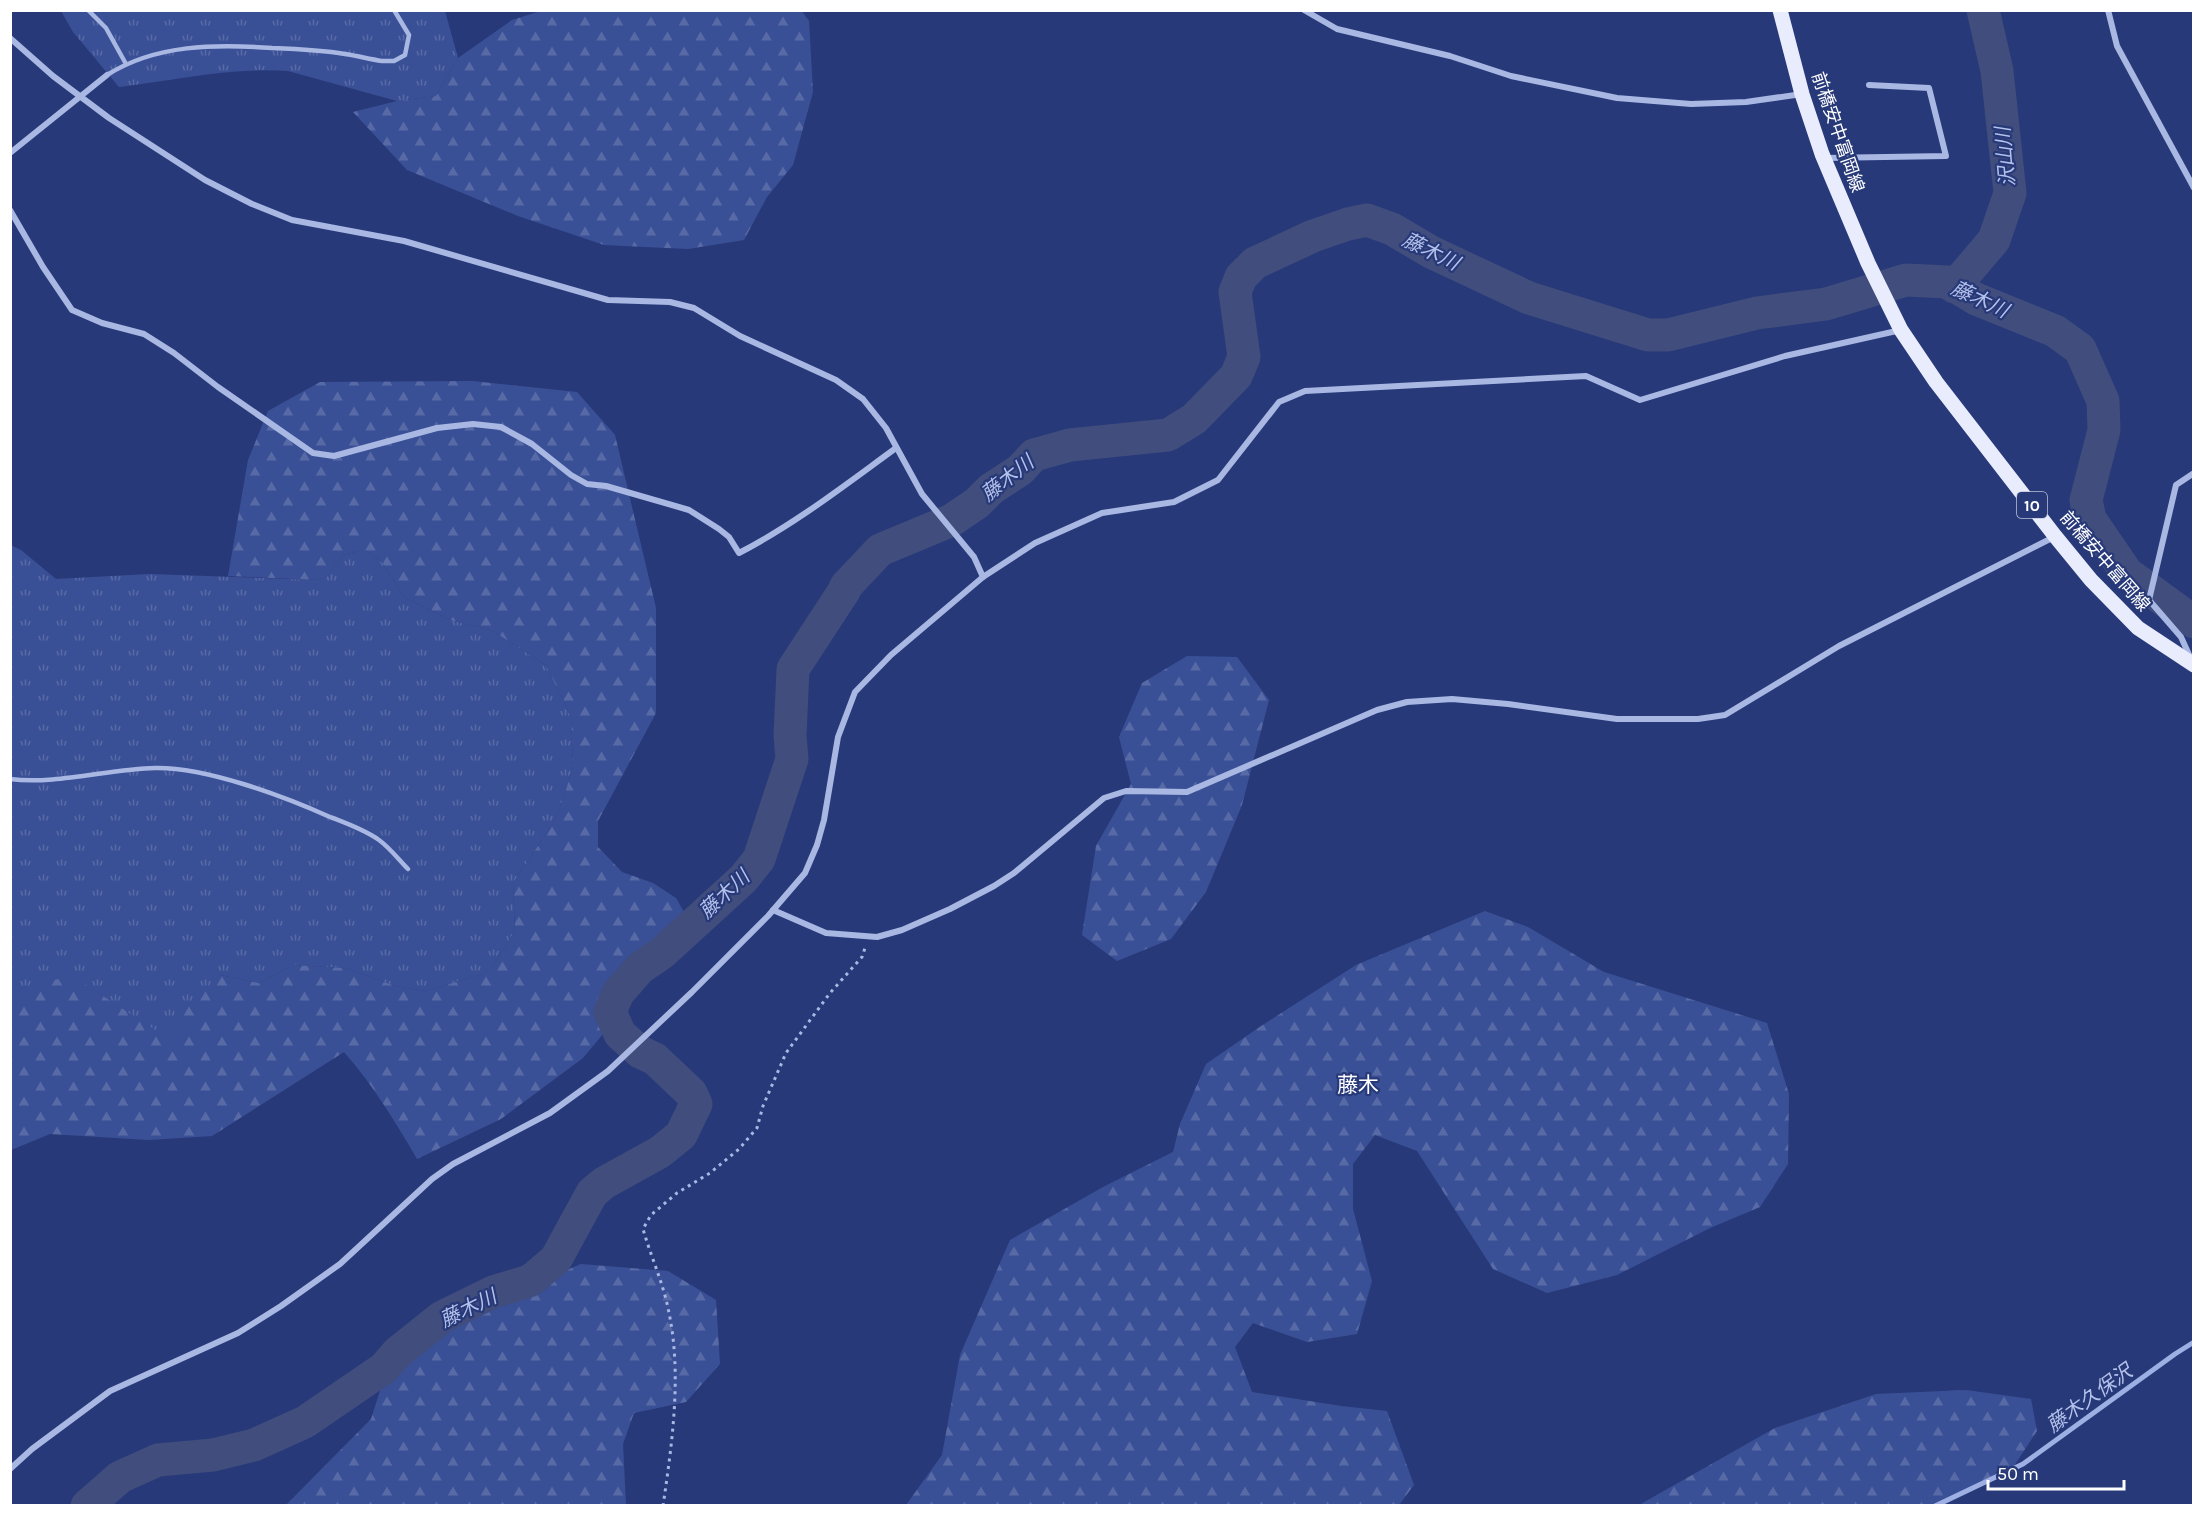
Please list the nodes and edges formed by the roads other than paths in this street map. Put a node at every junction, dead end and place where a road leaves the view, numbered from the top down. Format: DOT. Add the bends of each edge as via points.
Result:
graph roads {
  1 [pos="88,10"];
  2 [pos="394,10"];
  3 [pos="1304,10"];
  4 [pos="1780,10"];
  5 [pos="2108,10"];
  6 [pos="10,38"];
  7 [pos="126,64"];
  8 [pos="107,75"];
  9 [pos="1869,85"];
  10 [pos="1802,94"];
  11 [pos="10,153"];
  12 [pos="1823,158"];
  13 [pos="2193,188"];
  14 [pos="10,210"];
  15 [pos="1899,325"];
  16 [pos="896,448"];
  17 [pos="2193,473"];
  18 [pos="2055,536"];
  19 [pos="984,577"];
  20 [pos="2193,665"];
  21 [pos="10,780"];
  22 [pos="408,869"];
  23 [pos="773,910"];
  24 [pos="10,1469"];
  1 -- 7 [label="lane" via="106,28"];
  2 -- 7 [label="lane" via="409,35 405,55 394,61 302,49 212,46 165,51"];
  3 -- 10 [label="street" via="1337,29 1450,56 1511,76 1617,98 1691,104"];
  4 -- 10 [label="main road, 前橋安中富岡線 / 10"];
  5 -- 13 [label="street" via="2117,46"];
  6 -- 16 [label="street" via="109,118 205,180 252,204 292,220 404,241 608,300 670,302 694,308 740,336 836,380 863,399"];
  7 -- 8 [label="lane"];
  8 -- 11 [label="street, bridge"];
  9 -- 12 [label="street" via="1929,88 1946,156"];
  10 -- 12 [label="main road, 前橋安中富岡線 / 10"];
  12 -- 15 [label="main road, 前橋安中富岡線 / 10"];
  14 -- 16 [label="street" via="72,310 144,334 313,453 334,456 437,428 473,424 501,427 532,444 586,484 689,510 729,537 739,553 764,541"];
  15 -- 18 [label="main road, 前橋安中富岡線 / 10" via="1936,381"];
  15 -- 19 [label="street" via="1640,400 1586,376 1305,391 1279,402 1218,480 1174,502 1102,513 1035,543"];
  16 -- 19 [label="street" via="922,494 975,557"];
  17 -- 20 [label="street" via="2176,485 2149,600 2181,637"];
  18 -- 20 [label="main road, 前橋安中富岡線 / 10" via="2138,628"];
  18 -- 23 [label="street" via="1839,646 1725,715 1617,719 1452,699 1407,702 1377,710 1187,792 1126,791 1104,798 1014,873 950,909 902,930 877,937 826,933"];
  19 -- 23 [label="street" via="855,692 838,737 817,845 805,873"];
  21 -- 22 [label="lane" via="157,768 193,771 288,800 346,824 380,840"];
  23 -- 24 [label="street" via="608,1071 550,1113 432,1179 340,1264 281,1306 238,1333 110,1391"];
}
